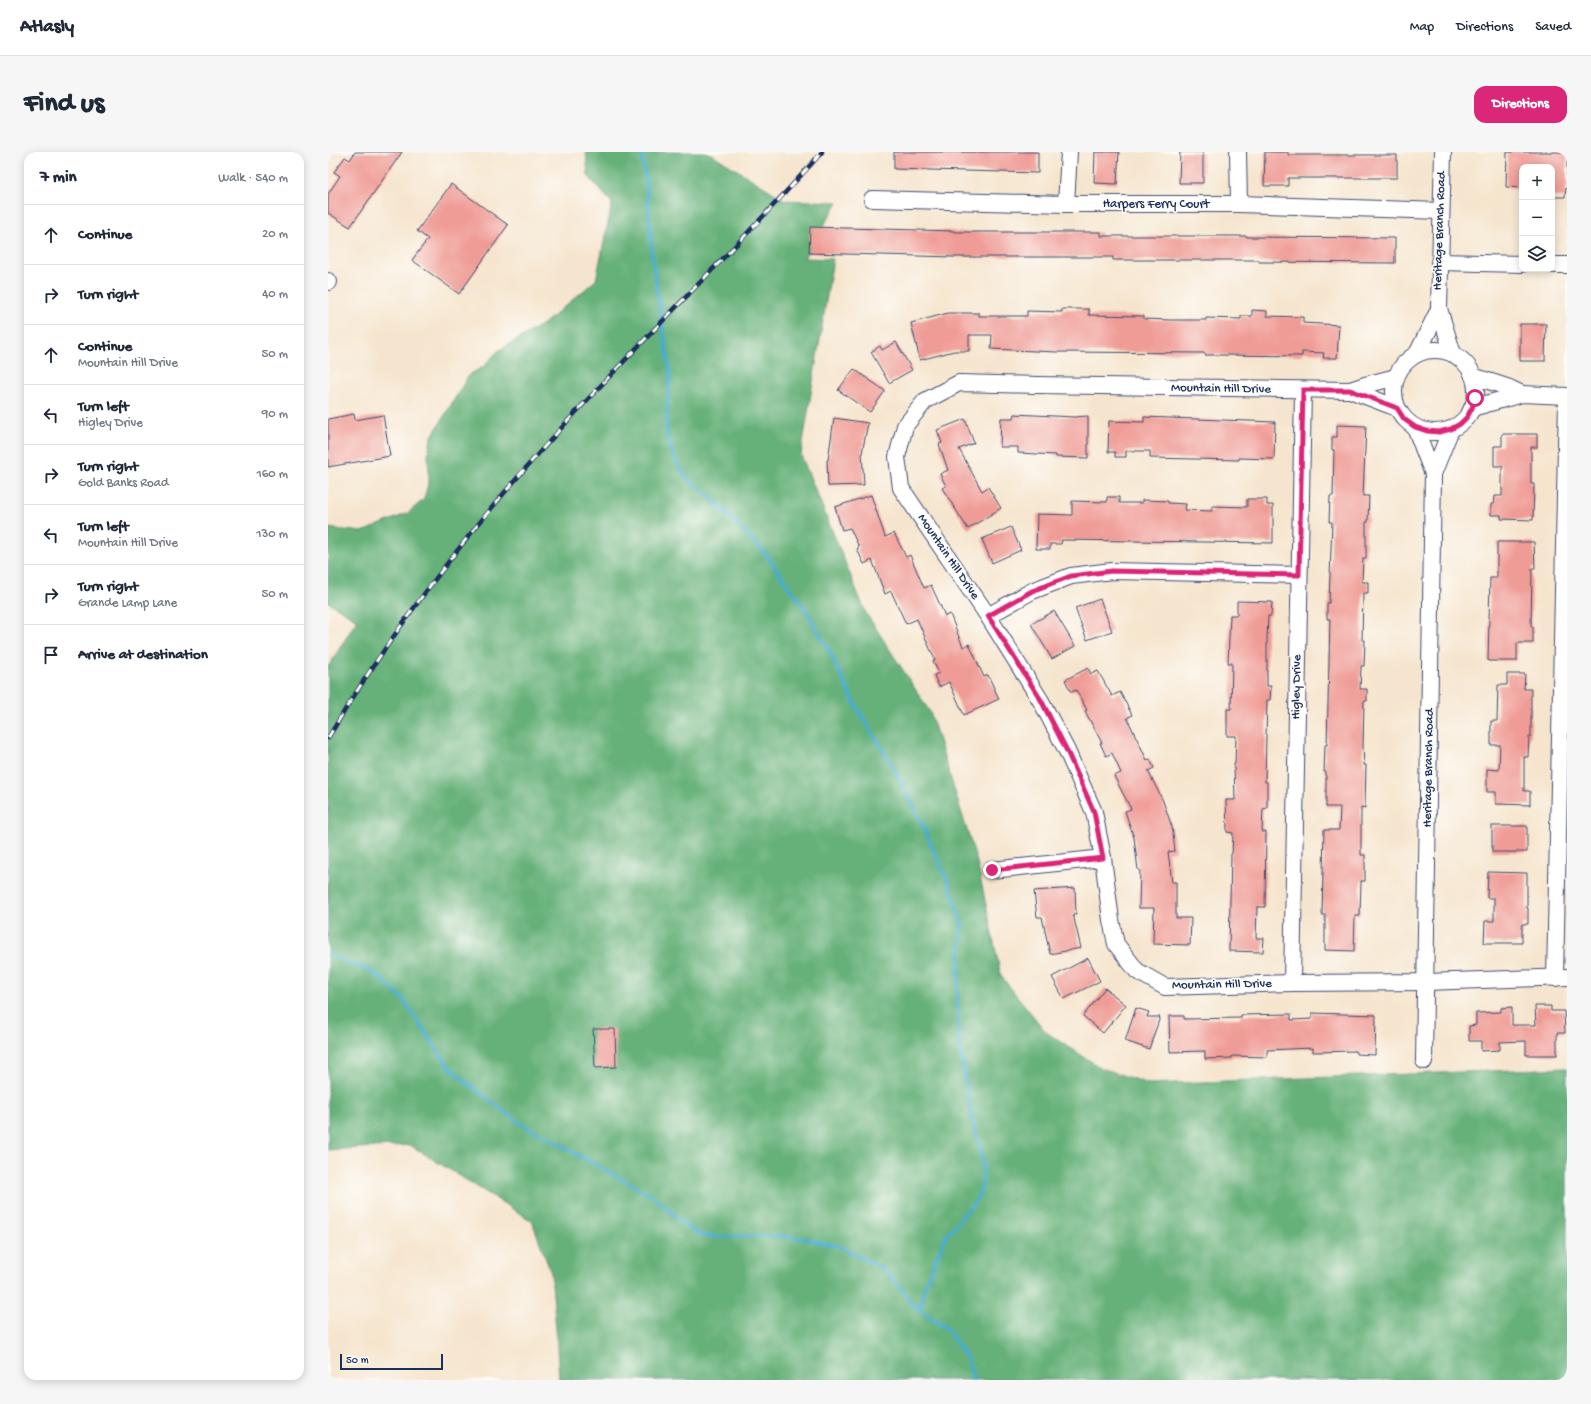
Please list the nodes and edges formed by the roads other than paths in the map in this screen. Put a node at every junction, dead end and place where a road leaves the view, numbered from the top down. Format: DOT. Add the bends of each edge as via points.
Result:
graph roads {
  1 [pos="1069,152"];
  2 [pos="1238,152"];
  3 [pos="1443,152"];
  4 [pos="872,200"];
  5 [pos="1066,204"];
  6 [pos="1238,204"];
  7 [pos="1441,211"];
  8 [pos="1439,262"];
  9 [pos="1519,264"];
  10 [pos="1555,265"];
  11 [pos="1567,266"];
  12 [pos="1439,310"];
  13 [pos="1417,354"];
  14 [pos="1453,354"];
  15 [pos="1473,376"];
  16 [pos="1396,377"];
  17 [pos="1303,390"];
  18 [pos="1350,390"];
  19 [pos="1522,394"];
  20 [pos="1567,396"];
  21 [pos="1567,399"];
  22 [pos="1397,408"];
  23 [pos="1472,408"];
  24 [pos="1415,427"];
  25 [pos="1451,429"];
  26 [pos="1433,474"];
  27 [pos="1299,575"];
  28 [pos="1565,595"];
  29 [pos="988,616"];
  30 [pos="1563,791"];
  31 [pos="1103,858"];
  32 [pos="992,870"];
  33 [pos="1561,978"];
  34 [pos="1426,982"];
  35 [pos="1292,983"];
  36 [pos="1424,1061"];
  1 -- 5 [label="street"];
  2 -- 6 [label="street"];
  3 -- 7 [label="street, Heritage Branch Road"];
  4 -- 5 [label="street, Harpers Ferry Court"];
  5 -- 6 [label="street, Harpers Ferry Court"];
  6 -- 7 [label="street, Harpers Ferry Court"];
  7 -- 8 [label="street, Heritage Branch Road"];
  8 -- 9 [label="street"];
  8 -- 12 [label="street, Heritage Branch Road"];
  10 -- 11 [label="street"];
  12 -- 13 [label="street, Heritage Branch Road"];
  12 -- 14 [label="street, Heritage Branch Road"];
  13 -- 14 [label="street" via="1429,350"];
  13 -- 16 [label="street" via="1408,360"];
  14 -- 15 [label="street" via="1465,363"];
  15 -- 19 [label="street"];
  15 -- 23 [label="street" via="1475,398"];
  16 -- 18 [label="street, Mountain Hill Drive"];
  16 -- 22 [label="street" via="1394,398"];
  17 -- 18 [label="street, Mountain Hill Drive"];
  17 -- 27 [label="street, Higley Drive"];
  17 -- 29 [label="street, Mountain Hill Drive" via="959,383 925,401 905,426 897,457 900,488"];
  18 -- 22 [label="street, Mountain Hill Drive"];
  19 -- 20 [label="street"];
  19 -- 23 [label="street"];
  21 -- 28 [label="street"];
  22 -- 24 [label="street" via="1404,419"];
  23 -- 25 [label="street" via="1463,420"];
  24 -- 25 [label="street" via="1439,432"];
  24 -- 26 [label="street, Heritage Branch Road"];
  25 -- 26 [label="street, Heritage Branch Road"];
  26 -- 34 [label="street, Heritage Branch Road"];
  27 -- 29 [label="street" via="1112,571 1071,576 1032,591"];
  27 -- 35 [label="street, Higley Drive"];
  28 -- 30 [label="street"];
  29 -- 31 [label="street, Mountain Hill Drive" via="1041,700 1067,751 1094,812"];
  30 -- 33 [label="street"];
  31 -- 32 [label="street"];
  31 -- 35 [label="street, Mountain Hill Drive" via="1116,944 1137,971 1165,987"];
  33 -- 34 [label="street, Mountain Hill Drive"];
  34 -- 35 [label="street, Mountain Hill Drive"];
  34 -- 36 [label="street, Heritage Branch Road"];
}
